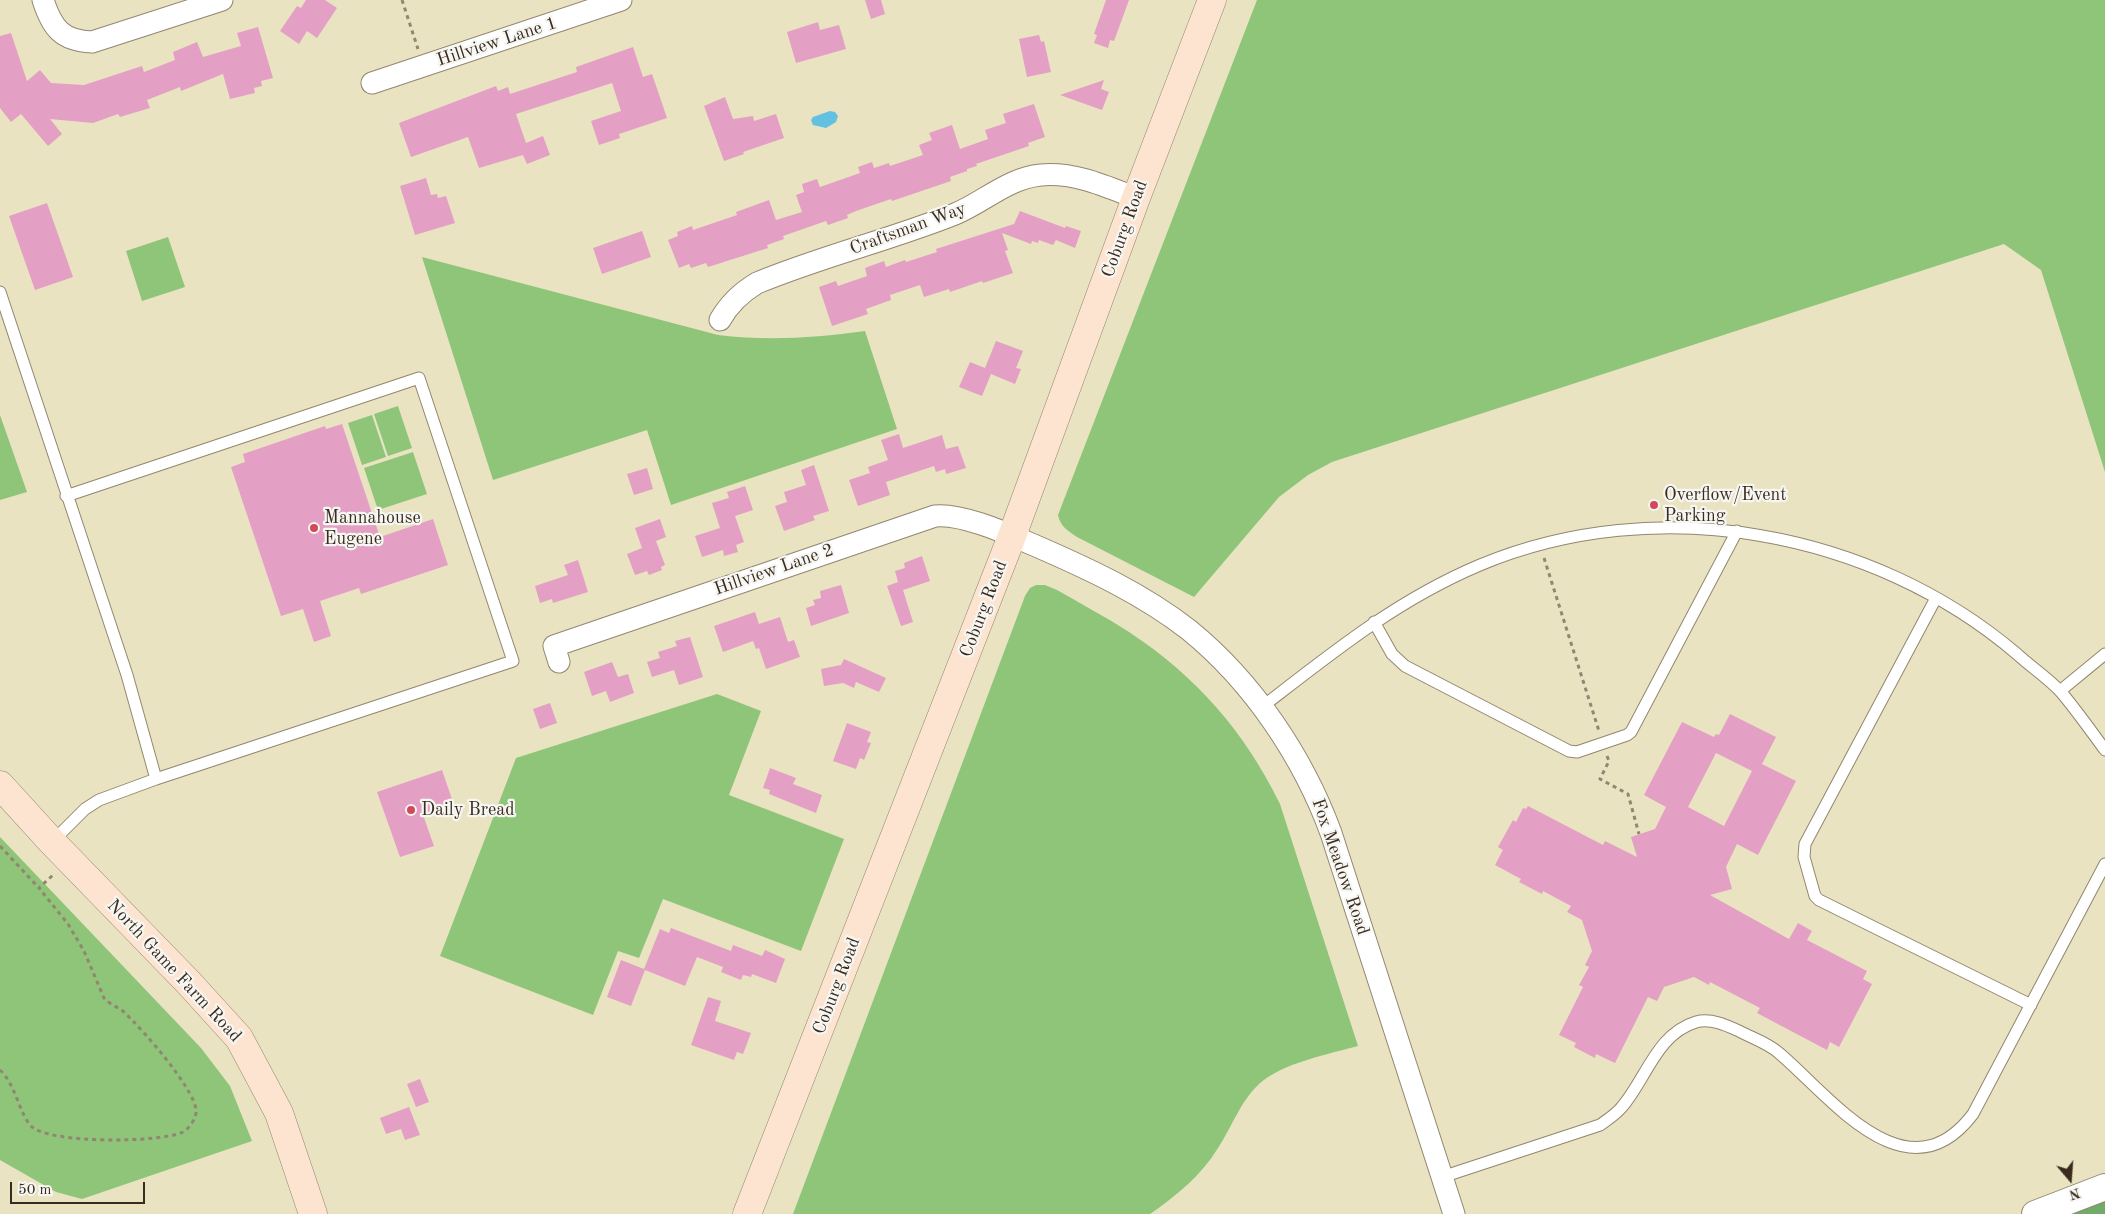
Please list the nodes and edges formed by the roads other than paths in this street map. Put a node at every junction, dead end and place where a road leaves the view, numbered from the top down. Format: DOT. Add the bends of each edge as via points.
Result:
graph roads {
  1 [pos="43,0"];
  2 [pos="222,0"];
  3 [pos="621,0"];
  4 [pos="1212,0"];
  5 [pos="372,83"];
  6 [pos="1136,198"];
  7 [pos="0,292"];
  8 [pos="720,320"];
  9 [pos="66,496"];
  10 [pos="1737,531"];
  11 [pos="1012,536"];
  12 [pos="1936,598"];
  13 [pos="1374,622"];
  14 [pos="2105,654"];
  15 [pos="559,662"];
  16 [pos="2060,691"];
  17 [pos="1262,707"];
  18 [pos="2105,750"];
  19 [pos="156,779"];
  20 [pos="0,784"];
  21 [pos="61,852"];
  22 [pos="2105,864"];
  23 [pos="2031,1005"];
  24 [pos="1442,1177"];
  25 [pos="2105,1187"];
  26 [pos="313,1214"];
  27 [pos="747,1214"];
  28 [pos="1454,1214"];
  29 [pos="2035,1214"];
  1 -- 2 [label="street" via="52,24 61,33 92,42"];
  3 -- 5 [label="street, Hillview Lane 1"];
  4 -- 6 [label="main road, Coburg Road"];
  6 -- 8 [label="street, Craftsman Way" via="1075,176 1052,174 1025,178 955,214 757,283 741,294"];
  6 -- 11 [label="main road, Coburg Road"];
  7 -- 9 [label="lane"];
  9 -- 19 [label="lane" via="127,675"];
  9 -- 19 [label="lane" via="419,378 513,661"];
  10 -- 12 [label="lane" via="1782,539 1846,557 1894,576"];
  10 -- 13 [label="lane" via="1643,528 1541,546 1496,559 1451,578"];
  10 -- 13 [label="lane" via="1631,732 1577,752 1446,689 1400,662"];
  11 -- 15 [label="street, Hillview Lane 2" via="951,515 928,517 554,646"];
  11 -- 17 [label="street, Fox Meadow Road" via="1100,576 1160,610 1210,649"];
  11 -- 27 [label="main road, Coburg Road"];
  12 -- 16 [label="lane" via="1983,627"];
  12 -- 23 [label="lane" via="1805,844 1804,857 1819,900"];
  13 -- 17 [label="lane"];
  14 -- 16 [label="lane"];
  16 -- 18 [label="lane"];
  17 -- 24 [label="street, Fox Meadow Road" via="1303,770 1324,813"];
  19 -- 21 [label="lane" via="99,800 86,809"];
  20 -- 21 [label="main road, North Game Farm Road"];
  21 -- 26 [label="main road, North Game Farm Road" via="239,1038 279,1114"];
  22 -- 23 [label="lane"];
  23 -- 24 [label="lane" via="1973,1114 1959,1130 1933,1144 1910,1148 1878,1138 1848,1116 1774,1049 1721,1023 1704,1020 1672,1034 1624,1105 1600,1125"];
  24 -- 28 [label="street, Fox Meadow Road"];
  25 -- 29 [label="street"];
}
